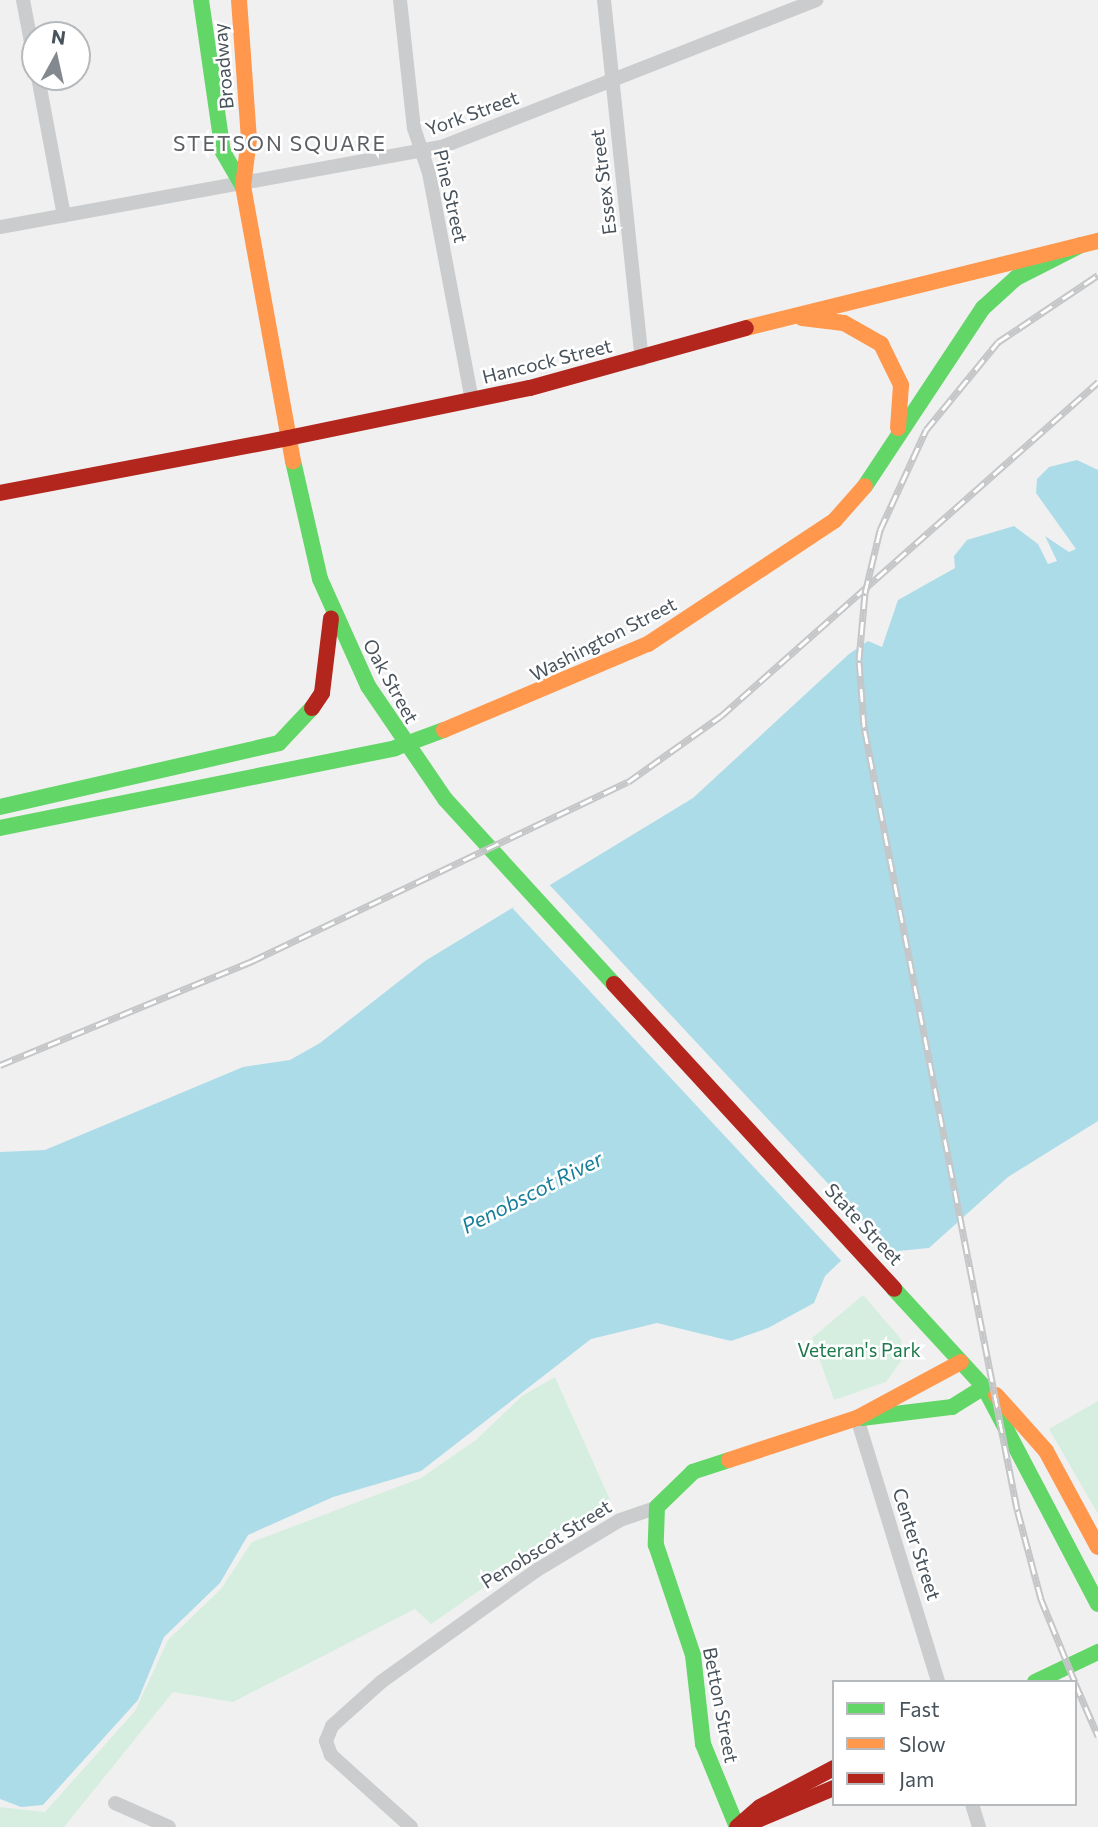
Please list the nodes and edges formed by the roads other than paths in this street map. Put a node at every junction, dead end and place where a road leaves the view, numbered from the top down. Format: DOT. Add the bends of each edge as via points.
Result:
graph roads {
  1 [pos="23,0"];
  2 [pos="201,0"];
  3 [pos="239,0"];
  4 [pos="401,0"];
  5 [pos="604,0"];
  6 [pos="816,0"];
  7 [pos="27,21"];
  8 [pos="611,82"];
  9 [pos="41,91"];
  10 [pos="421,151"];
  11 [pos="243,186"];
  12 [pos="64,216"];
  13 [pos="0,227"];
  14 [pos="1098,241"];
  15 [pos="1081,245"];
  16 [pos="780,319"];
  17 [pos="642,359"];
  18 [pos="472,401"];
  19 [pos="288,438"];
  20 [pos="894,441"];
  21 [pos="0,493"];
  22 [pos="329,606"];
  23 [pos="403,745"];
  24 [pos="0,807"];
  25 [pos="0,828"];
  26 [pos="712,1090"];
  27 [pos="961,1362"];
  28 [pos="985,1387"];
  29 [pos="856,1418"];
  30 [pos="657,1507"];
  31 [pos="1098,1548"];
  32 [pos="1098,1604"];
  33 [pos="1098,1652"];
  34 [pos="936,1680"];
  35 [pos="1039,1680"];
  36 [pos="832,1769"];
  37 [pos="832,1789"];
  38 [pos="115,1803"];
  39 [pos="973,1806"];
  40 [pos="169,1827"];
  41 [pos="411,1827"];
  42 [pos="737,1827"];
  43 [pos="979,1827"];
  1 -- 7 [label="street"];
  2 -- 11 [label="main road, Broadway" via="223,152"];
  3 -- 11 [label="main road, Broadway" via="249,139"];
  4 -- 10 [label="street, Pine Street"];
  5 -- 8 [label="street, Essex Street"];
  6 -- 8 [label="street, York Street"];
  8 -- 10 [label="street, York Street"];
  8 -- 17 [label="street, Essex Street"];
  9 -- 12 [label="street"];
  10 -- 11 [label="street, York Street"];
  10 -- 18 [label="street, Pine Street"];
  11 -- 12 [label="street, York Street"];
  11 -- 19 [label="main road, Oak Street"];
  12 -- 13 [label="street, York Street"];
  14 -- 15 [label="main road, Hancock Street"];
  15 -- 16 [label="main road, Hancock Street"];
  15 -- 20 [label="main road, Washington Street" via="1028,271 994,296"];
  16 -- 17 [label="main road, Hancock Street"];
  16 -- 20 [label="main road" via="844,323 881,344 903,394"];
  17 -- 18 [label="main road, Hancock Street"];
  18 -- 19 [label="main road, Hancock Street"];
  19 -- 21 [label="main road, Hancock Street"];
  19 -- 22 [label="main road, Oak Street"];
  20 -- 23 [label="main road, Washington Street" via="835,520 673,630 523,702"];
  22 -- 23 [label="main road, Oak Street"];
  22 -- 24 [label="main road" via="326,682 303,723 279,743 235,758"];
  23 -- 25 [label="main road, Washington Street"];
  23 -- 26 [label="main road, Oak Street"];
  26 -- 27 [label="main road, State Street"];
  27 -- 28 [label="main road, State Street"];
  27 -- 29 [label="main road"];
  28 -- 29 [label="main road" via="929,1413"];
  28 -- 31 [label="main road, State Street" via="1034,1433"];
  28 -- 32 [label="main road, State Street"];
  29 -- 30 [label="main road, Penobscot Street" via="693,1472"];
  29 -- 34 [label="street, Center Street"];
  30 -- 41 [label="street, Penobscot Street" via="620,1520 505,1593 381,1682 332,1726 326,1741 331,1755"];
  30 -- 42 [label="main road, Betton Street" via="656,1545 692,1655 703,1744"];
  33 -- 35 [label="main road"];
  36 -- 42 [label="main road" via="768,1802"];
  37 -- 42 [label="main road" via="766,1821"];
  38 -- 40 [label="street"];
  39 -- 43 [label="street"];
}
